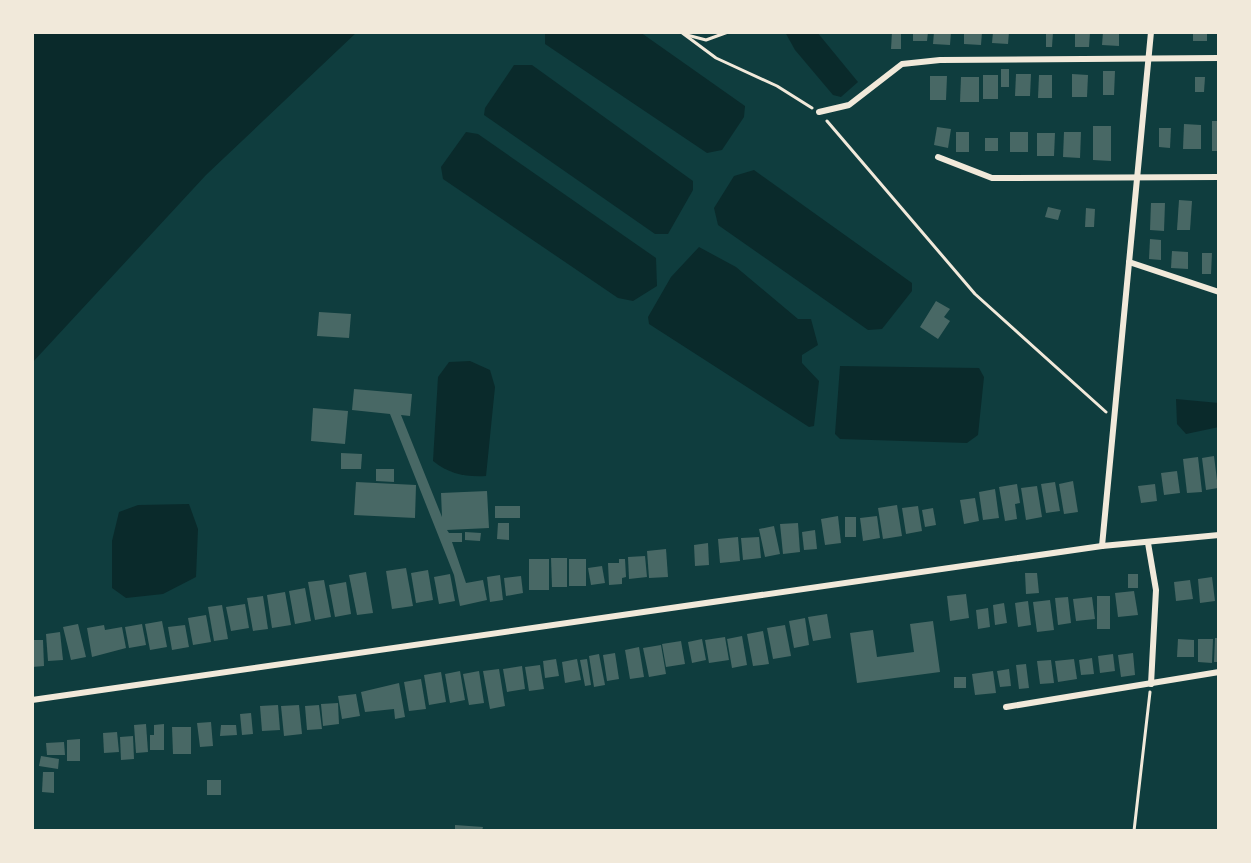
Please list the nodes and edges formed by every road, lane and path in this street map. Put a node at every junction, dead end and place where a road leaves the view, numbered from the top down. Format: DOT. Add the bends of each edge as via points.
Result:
graph roads {
  1 [pos="728,32"];
  2 [pos="1151,32"];
  3 [pos="683,33"];
  4 [pos="1219,58"];
  5 [pos="1149,59"];
  6 [pos="819,112"];
  7 [pos="938,157"];
  8 [pos="1137,177"];
  9 [pos="1219,177"];
  10 [pos="1129,262"];
  11 [pos="1219,292"];
  12 [pos="1114,421"];
  13 [pos="1219,535"];
  14 [pos="1148,543"];
  15 [pos="1102,546"];
  16 [pos="1219,672"];
  17 [pos="1151,684"];
  18 [pos="32,700"];
  19 [pos="1006,707"];
  20 [pos="1134,831"];
  1 -- 3 [label="path" via="706,40"];
  2 -- 5 [label="street"];
  3 -- 6 [label="path" via="716,58"];
  4 -- 5 [label="street"];
  5 -- 6 [label="street" via="902,64 849,105"];
  5 -- 8 [label="street"];
  6 -- 12 [label="path" via="975,294"];
  7 -- 8 [label="street" via="992,178"];
  8 -- 9 [label="street"];
  8 -- 10 [label="street"];
  10 -- 11 [label="street"];
  10 -- 12 [label="street"];
  12 -- 15 [label="street"];
  13 -- 14 [label="street"];
  14 -- 15 [label="street"];
  14 -- 17 [label="street" via="1156,590"];
  15 -- 18 [label="street"];
  16 -- 17 [label="street"];
  17 -- 19 [label="street"];
  17 -- 20 [label="path"];
}
